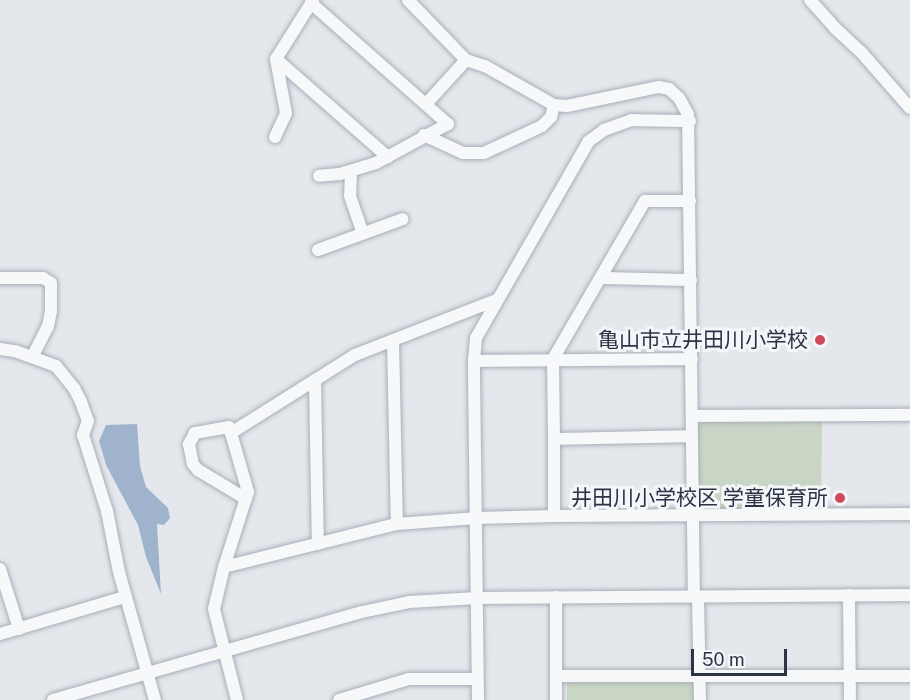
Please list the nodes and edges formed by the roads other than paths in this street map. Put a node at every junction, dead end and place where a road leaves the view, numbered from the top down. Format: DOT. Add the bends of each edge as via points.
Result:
graph roads {
  1 [pos="408,0"];
  2 [pos="810,0"];
  3 [pos="312,2"];
  4 [pos="276,59"];
  5 [pos="466,60"];
  6 [pos="426,104"];
  7 [pos="554,105"];
  8 [pos="910,108"];
  9 [pos="690,121"];
  10 [pos="424,135"];
  11 [pos="275,137"];
  12 [pos="388,158"];
  13 [pos="351,171"];
  14 [pos="320,176"];
  15 [pos="690,201"];
  16 [pos="403,219"];
  17 [pos="363,233"];
  18 [pos="318,249"];
  19 [pos="0,278"];
  20 [pos="601,279"];
  21 [pos="692,280"];
  22 [pos="496,300"];
  23 [pos="393,340"];
  24 [pos="0,349"];
  25 [pos="33,356"];
  26 [pos="553,359"];
  27 [pos="692,359"];
  28 [pos="474,361"];
  29 [pos="315,380"];
  30 [pos="693,416"];
  31 [pos="910,416"];
  32 [pos="231,433"];
  33 [pos="692,436"];
  34 [pos="554,439"];
  35 [pos="246,499"];
  36 [pos="910,514"];
  37 [pos="554,516"];
  38 [pos="693,516"];
  39 [pos="477,518"];
  40 [pos="397,524"];
  41 [pos="318,544"];
  42 [pos="224,567"];
  43 [pos="0,569"];
  44 [pos="849,595"];
  45 [pos="910,595"];
  46 [pos="125,597"];
  47 [pos="556,597"];
  48 [pos="696,597"];
  49 [pos="477,598"];
  50 [pos="19,629"];
  51 [pos="0,634"];
  52 [pos="224,651"];
  53 [pos="148,674"];
  54 [pos="698,674"];
  55 [pos="556,676"];
  56 [pos="850,676"];
  57 [pos="910,676"];
  58 [pos="477,679"];
  59 [pos="73,697"];
  60 [pos="53,700"];
  61 [pos="155,700"];
  62 [pos="237,700"];
  63 [pos="339,700"];
  64 [pos="478,700"];
  65 [pos="556,700"];
  66 [pos="700,700"];
  67 [pos="850,700"];
  1 -- 5 [label="street"];
  2 -- 8 [label="street"];
  3 -- 4 [label="street"];
  3 -- 6 [label="street"];
  4 -- 11 [label="street" via="286,113"];
  4 -- 12 [label="street"];
  5 -- 6 [label="street"];
  5 -- 7 [label="street" via="485,66"];
  6 -- 10 [label="street" via="448,124"];
  7 -- 9 [label="street" via="567,106 659,87 669,89 679,98"];
  7 -- 10 [label="street" via="551,117 542,126 484,153 463,153"];
  9 -- 15 [label="street"];
  9 -- 22 [label="street" via="631,120 589,141"];
  10 -- 12 [label="street"];
  12 -- 13 [label="street"];
  13 -- 14 [label="street"];
  13 -- 17 [label="street" via="350,196"];
  15 -- 20 [label="street" via="645,201"];
  15 -- 21 [label="street"];
  16 -- 17 [label="street"];
  17 -- 18 [label="street"];
  19 -- 25 [label="street" via="43,278 51,283 48,326"];
  20 -- 21 [label="street"];
  20 -- 26 [label="street"];
  21 -- 27 [label="street"];
  22 -- 23 [label="street"];
  22 -- 28 [label="street" via="476,338"];
  23 -- 29 [label="street" via="355,355"];
  23 -- 40 [label="street"];
  24 -- 25 [label="street"];
  25 -- 46 [label="street" via="56,366 81,402 88,421 83,435 107,511"];
  26 -- 27 [label="street"];
  26 -- 28 [label="street"];
  26 -- 34 [label="street"];
  27 -- 30 [label="street"];
  28 -- 39 [label="street"];
  29 -- 32 [label="street"];
  29 -- 41 [label="street"];
  30 -- 31 [label="street"];
  30 -- 33 [label="street"];
  32 -- 35 [label="street" via="248,492"];
  32 -- 35 [label="street" via="229,427 195,433 189,444 193,464"];
  33 -- 34 [label="street"];
  33 -- 38 [label="street"];
  34 -- 37 [label="street"];
  35 -- 42 [label="street"];
  36 -- 38 [label="street"];
  37 -- 38 [label="street"];
  37 -- 39 [label="street"];
  38 -- 48 [label="street"];
  39 -- 40 [label="street"];
  39 -- 49 [label="street"];
  40 -- 41 [label="street"];
  41 -- 42 [label="street"];
  42 -- 52 [label="street" via="214,609"];
  43 -- 50 [label="street"];
  44 -- 45 [label="street"];
  44 -- 48 [label="street"];
  44 -- 56 [label="street"];
  46 -- 50 [label="street"];
  46 -- 53 [label="street"];
  47 -- 48 [label="street"];
  47 -- 49 [label="street"];
  47 -- 55 [label="street"];
  48 -- 54 [label="street"];
  49 -- 52 [label="street" via="396,604"];
  49 -- 58 [label="street"];
  50 -- 51 [label="street"];
  52 -- 53 [label="street"];
  52 -- 62 [label="street"];
  53 -- 59 [label="street"];
  53 -- 61 [label="street"];
  54 -- 55 [label="street"];
  54 -- 56 [label="street"];
  54 -- 66 [label="street"];
  55 -- 65 [label="street"];
  56 -- 57 [label="street"];
  56 -- 67 [label="street"];
  58 -- 63 [label="street" via="409,680"];
  58 -- 64 [label="street"];
  59 -- 60 [label="street"];
}
